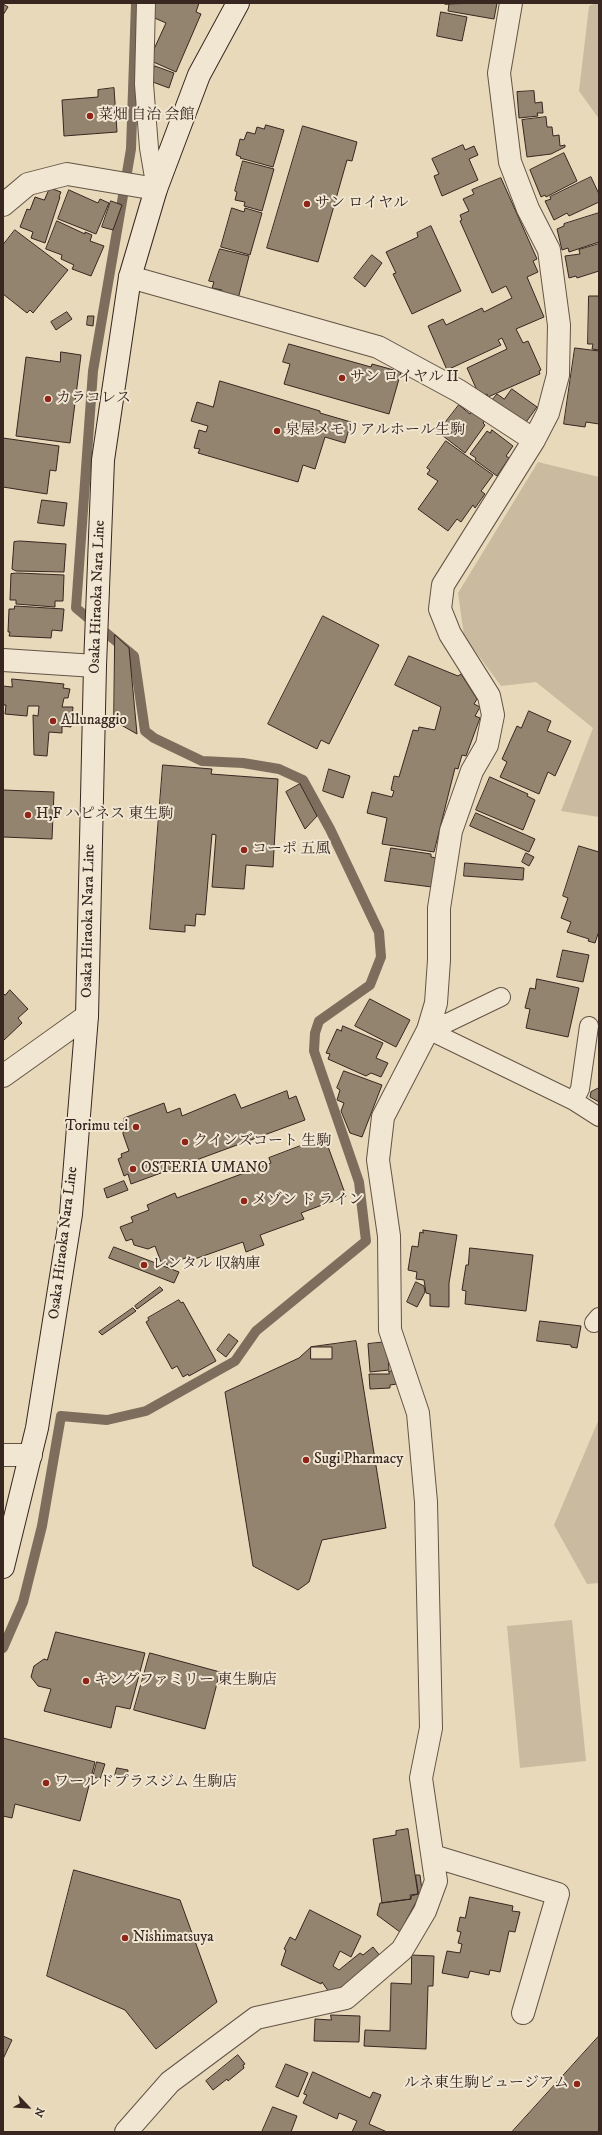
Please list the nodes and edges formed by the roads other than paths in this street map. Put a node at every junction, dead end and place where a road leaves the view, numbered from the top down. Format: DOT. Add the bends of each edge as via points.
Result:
graph roads {
  1 [pos="146,3"];
  2 [pos="238,3"];
  3 [pos="511,3"];
  4 [pos="156,189"];
  5 [pos="3,205"];
  6 [pos="130,277"];
  7 [pos="534,440"];
  8 [pos="3,660"];
  9 [pos="95,666"];
  10 [pos="501,997"];
  11 [pos="87,1016"];
  12 [pos="589,1026"];
  13 [pos="429,1027"];
  14 [pos="3,1076"];
  15 [pos="574,1101"];
  16 [pos="599,1117"];
  17 [pos="3,1455"];
  18 [pos="31,1455"];
  19 [pos="3,1566"];
  20 [pos="433,1856"];
  21 [pos="524,2013"];
  22 [pos="126,2132"];
  1 -- 4 [label="lane" via="144,84 149,148"];
  2 -- 4 [label="street, Osaka Hiraoka Nara Line" via="199,75"];
  3 -- 7 [label="street" via="499,73 510,162 528,209 548,250 559,325 558,375 548,413"];
  4 -- 5 [label="street" via="67,174 28,184"];
  4 -- 6 [label="street, Osaka Hiraoka Nara Line"];
  6 -- 7 [label="street" via="378,347 459,391"];
  6 -- 9 [label="street, Osaka Hiraoka Nara Line" via="103,460"];
  7 -- 13 [label="street" via="443,585 440,609 450,634 489,696 493,715 487,745 472,770 451,831 439,908 436,1003"];
  8 -- 9 [label="street"];
  9 -- 11 [label="street, Osaka Hiraoka Nara Line"];
  10 -- 13 [label="lane" via="447,1023"];
  11 -- 14 [label="street"];
  11 -- 18 [label="street, Osaka Hiraoka Nara Line" via="71,1214"];
  12 -- 15 [label="lane" via="580,1089"];
  13 -- 15 [label="lane"];
  13 -- 20 [label="street" via="383,1117 378,1160 389,1236 390,1330 418,1413 426,1502 431,1728 421,1778"];
  15 -- 16 [label="lane"];
  17 -- 18 [label="street"];
  18 -- 19 [label="street, Osaka Hiraoka Nara Line"];
  20 -- 21 [label="street" via="558,1894"];
  20 -- 22 [label="street" via="436,1881 425,1911 402,1950 346,1998 256,2018 170,2082"];
}
